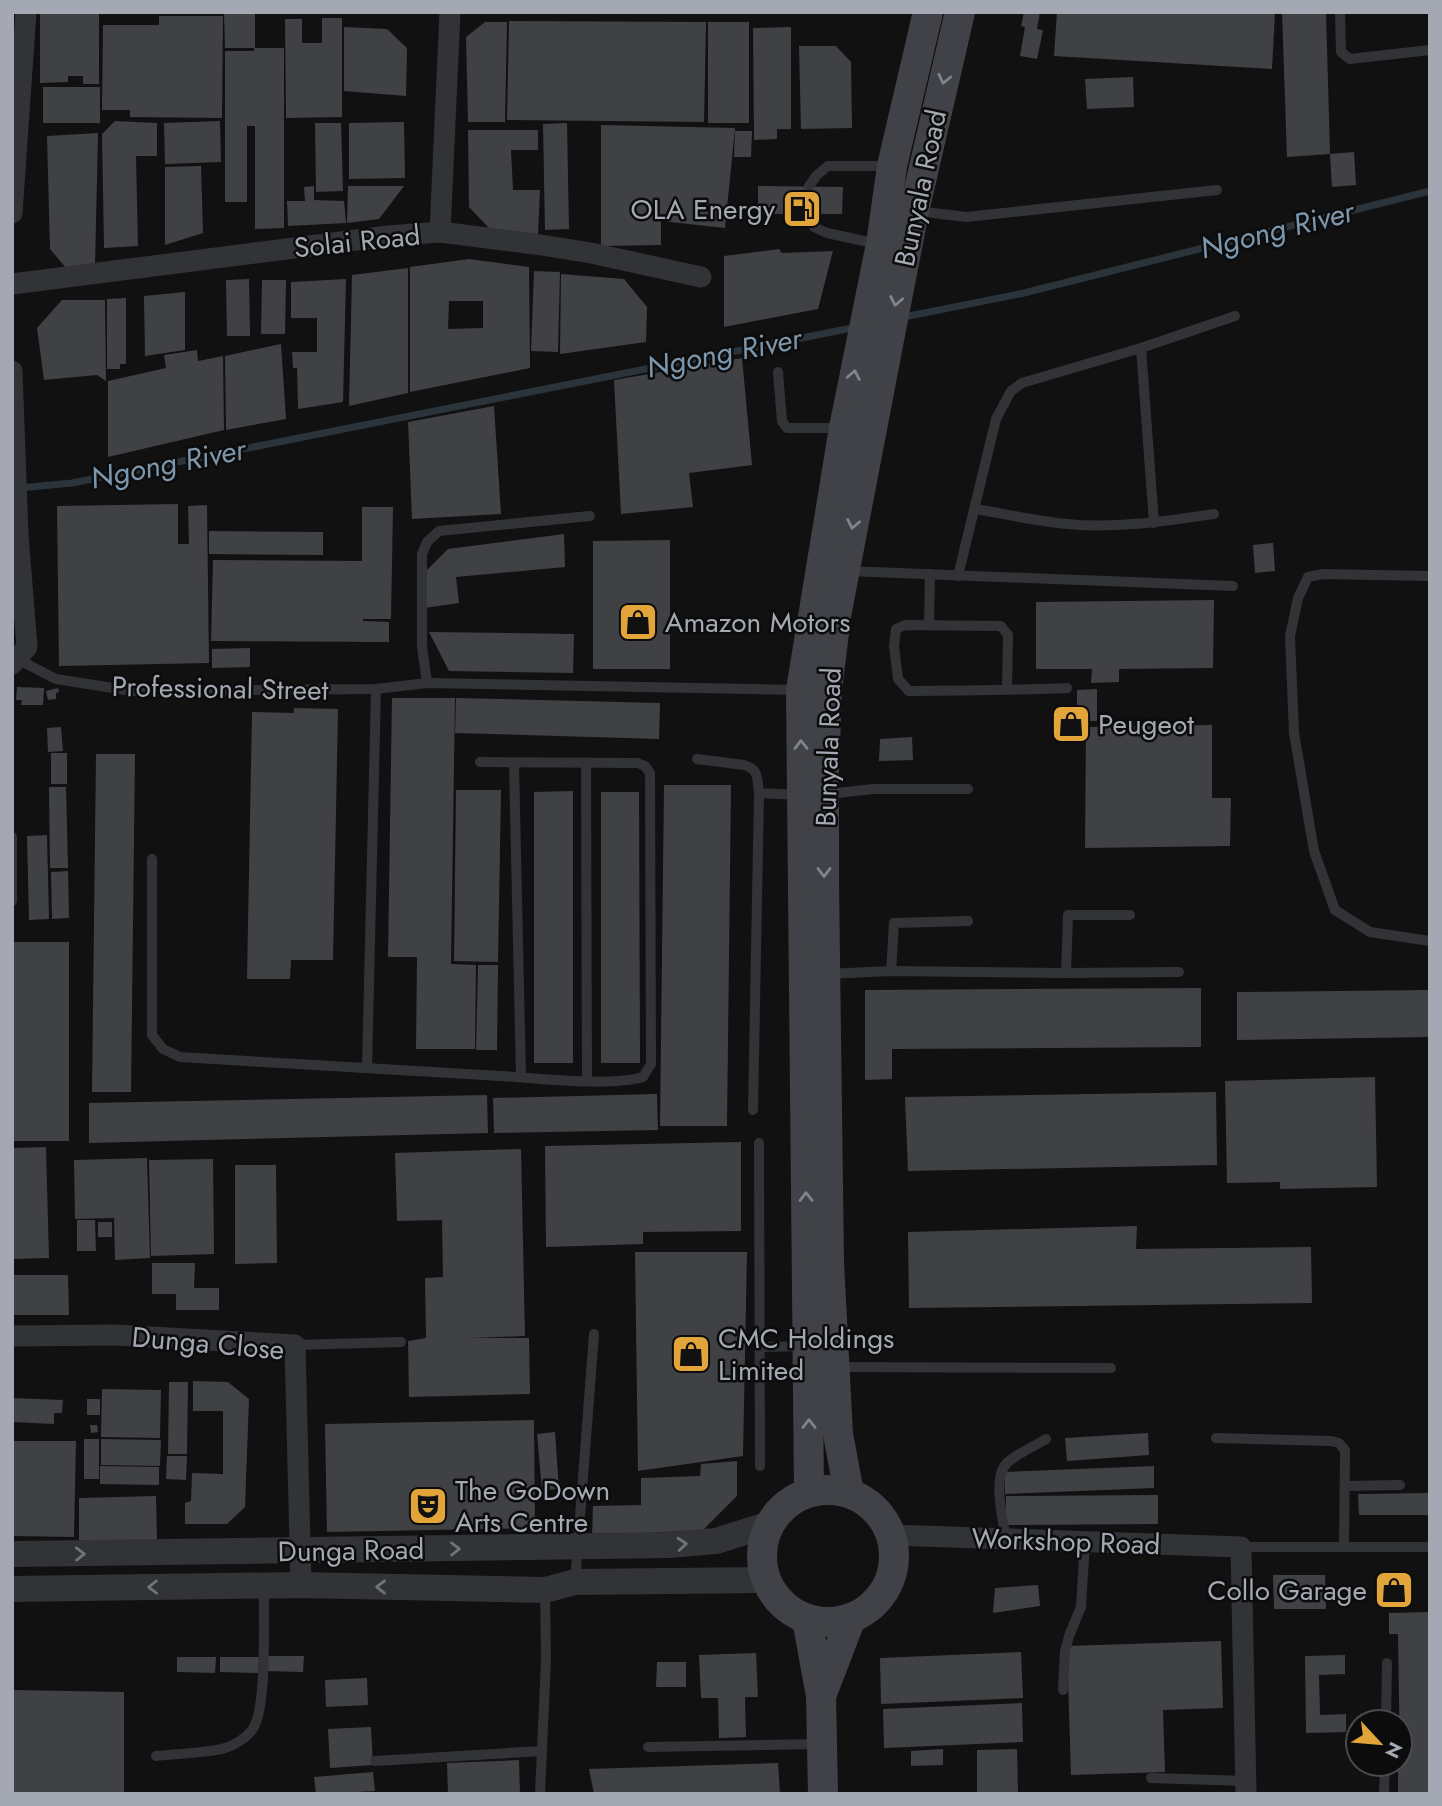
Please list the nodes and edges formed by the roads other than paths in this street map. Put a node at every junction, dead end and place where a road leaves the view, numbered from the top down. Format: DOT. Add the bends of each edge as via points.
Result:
graph roads {
  1 [pos="26,12"];
  2 [pos="450,12"];
  3 [pos="928,12"];
  4 [pos="960,12"];
  5 [pos="1340,12"];
  6 [pos="1430,50"];
  7 [pos="892,166"];
  8 [pos="809,186"];
  9 [pos="1217,190"];
  10 [pos="915,211"];
  11 [pos="12,212"];
  12 [pos="809,214"];
  13 [pos="440,232"];
  14 [pos="881,244"];
  15 [pos="701,277"];
  16 [pos="12,284"];
  17 [pos="1235,316"];
  18 [pos="1141,348"];
  19 [pos="12,371"];
  20 [pos="778,372"];
  21 [pos="844,428"];
  22 [pos="975,509"];
  23 [pos="1214,514"];
  24 [pos="590,516"];
  25 [pos="1154,523"];
  26 [pos="844,571"];
  27 [pos="930,574"];
  28 [pos="958,576"];
  29 [pos="1430,576"];
  30 [pos="1233,586"];
  31 [pos="929,625"];
  32 [pos="15,662"];
  33 [pos="427,682"];
  34 [pos="1067,688"];
  35 [pos="376,689"];
  36 [pos="814,690"];
  37 [pos="1007,690"];
  38 [pos="697,759"];
  39 [pos="480,762"];
  40 [pos="586,763"];
  41 [pos="513,764"];
  42 [pos="968,789"];
  43 [pos="759,793"];
  44 [pos="813,795"];
  45 [pos="12,837"];
  46 [pos="152,859"];
  47 [pos="12,901"];
  48 [pos="1130,915"];
  49 [pos="968,921"];
  50 [pos="1430,941"];
  51 [pos="891,971"];
  52 [pos="1179,972"];
  53 [pos="1066,973"];
  54 [pos="814,974"];
  55 [pos="367,1068"];
  56 [pos="521,1077"];
  57 [pos="587,1080"];
  58 [pos="754,1110"];
  59 [pos="759,1143"];
  60 [pos="594,1335"];
  61 [pos="12,1336"];
  62 [pos="401,1342"];
  63 [pos="295,1345"];
  64 [pos="808,1346"];
  65 [pos="760,1347"];
  66 [pos="835,1367"];
  67 [pos="1111,1368"];
  68 [pos="1216,1438"];
  69 [pos="1045,1440"];
  70 [pos="760,1466"];
  71 [pos="1400,1485"];
  72 [pos="1345,1486"];
  73 [pos="809,1492"];
  74 [pos="849,1493"];
  75 [pos="770,1524"];
  76 [pos="891,1535"];
  77 [pos="1006,1539"];
  78 [pos="1085,1541"];
  79 [pos="1241,1546"];
  80 [pos="577,1547"];
  81 [pos="1345,1547"];
  82 [pos="1430,1547"];
  83 [pos="301,1551"];
  84 [pos="12,1554"];
  85 [pos="766,1580"];
  86 [pos="575,1582"];
  87 [pos="301,1585"];
  88 [pos="264,1586"];
  89 [pos="12,1589"];
  90 [pos="545,1590"];
  91 [pos="851,1618"];
  92 [pos="807,1619"];
  93 [pos="1387,1663"];
  94 [pos="1063,1690"];
  95 [pos="821,1696"];
  96 [pos="1386,1708"];
  97 [pos="822,1744"];
  98 [pos="648,1747"];
  99 [pos="542,1751"];
  100 [pos="156,1756"];
  101 [pos="375,1761"];
  102 [pos="1151,1778"];
  103 [pos="1246,1787"];
  104 [pos="540,1794"];
  105 [pos="822,1794"];
  1 -- 11 [label="street"];
  2 -- 13 [label="street"];
  3 -- 7 [label="main road, Bunyala Road"];
  4 -- 10 [label="main road, Bunyala Road, one-way"];
  5 -- 6 [label="lane" via="1340,52 1350,59"];
  7 -- 8 [label="lane" via="828,166"];
  7 -- 14 [label="main road, Bunyala Road"];
  9 -- 10 [label="lane" via="966,217"];
  10 -- 26 [label="main road, Bunyala Road, one-way"];
  12 -- 14 [label="lane" via="814,227 827,233"];
  13 -- 15 [label="street, Solai Road" via="591,253"];
  13 -- 16 [label="street, Solai Road"];
  21 -- 14 [label="main road, Bunyala Road, one-way"];
  17 -- 18 [label="lane"];
  18 -- 22 [label="lane" via="1022,383 1011,391 996,419"];
  18 -- 25 [label="lane"];
  19 -- 32 [label="street" via="27,647"];
  20 -- 21 [label="lane" via="782,421 787,428"];
  21 -- 36 [label="main road, Bunyala Road"];
  22 -- 25 [label="lane" via="1067,524"];
  22 -- 28 [label="lane"];
  23 -- 25 [label="lane"];
  24 -- 33 [label="lane" via="439,531 427,542 422,554 421,595"];
  26 -- 27 [label="lane"];
  26 -- 36 [label="main road, Bunyala Road"];
  27 -- 28 [label="lane"];
  27 -- 31 [label="lane"];
  28 -- 30 [label="lane"];
  29 -- 50 [label="lane" via="1308,577 1290,636 1294,733 1314,851 1335,910 1370,932"];
  31 -- 37 [label="lane" via="1001,626 1008,635"];
  31 -- 37 [label="lane" via="897,629 898,679 909,691"];
  32 -- 35 [label="lane, Professional Street" via="56,679 132,691"];
  33 -- 35 [label="lane, Professional Street"];
  33 -- 36 [label="lane, Professional Street"];
  34 -- 37 [label="lane"];
  35 -- 55 [label="lane"];
  36 -- 44 [label="main road, Bunyala Road"];
  38 -- 43 [label="lane" via="751,767 757,773"];
  39 -- 41 [label="lane"];
  40 -- 41 [label="lane"];
  40 -- 57 [label="lane"];
  40 -- 57 [label="lane" via="638,763 650,773 651,1037 651,1064 643,1077"];
  41 -- 56 [label="lane"];
  42 -- 44 [label="lane" via="874,789"];
  43 -- 44 [label="lane"];
  43 -- 58 [label="lane"];
  44 -- 54 [label="main road, Bunyala Road"];
  45 -- 47 [label="lane"];
  46 -- 55 [label="lane" via="152,1035 163,1049 180,1057"];
  48 -- 53 [label="lane" via="1068,915"];
  49 -- 51 [label="lane" via="894,923"];
  51 -- 53 [label="lane"];
  51 -- 54 [label="lane"];
  52 -- 53 [label="lane"];
  64 -- 54 [label="main road, Bunyala Road, one-way"];
  54 -- 66 [label="main road, Bunyala Road"];
  55 -- 56 [label="lane"];
  56 -- 57 [label="lane"];
  59 -- 65 [label="lane"];
  60 -- 80 [label="lane"];
  61 -- 63 [label="street, Dunga Close" via="114,1335"];
  62 -- 63 [label="lane"];
  63 -- 83 [label="street, Dunga Close"];
  64 -- 65 [label="lane"];
  73 -- 64 [label="main road, Bunyala Road, one-way"];
  65 -- 70 [label="lane"];
  66 -- 67 [label="lane"];
  66 -- 74 [label="main road, Bunyala Road" via="838,1434"];
  68 -- 72 [label="lane" via="1339,1443 1345,1450"];
  69 -- 77 [label="lane" via="1002,1470 999,1481"];
  71 -- 72 [label="lane"];
  72 -- 81 [label="lane"];
  73 -- 74 [label="main road"];
  73 -- 75 [label="main road" via="786,1505"];
  74 -- 76 [label="main road" via="867,1502"];
  80 -- 75 [label="street, Dunga Road, one-way" via="716,1541"];
  75 -- 85 [label="main road" via="762,1552"];
  76 -- 77 [label="street, Workshop Road"];
  76 -- 91 [label="main road" via="894,1560 887,1585 873,1605"];
  77 -- 78 [label="street, Workshop Road"];
  78 -- 79 [label="street, Workshop Road"];
  78 -- 94 [label="lane" via="1081,1607 1065,1651"];
  79 -- 81 [label="lane"];
  79 -- 103 [label="street"];
  83 -- 80 [label="street, Dunga Road, one-way"];
  80 -- 86 [label="lane"];
  81 -- 82 [label="lane"];
  84 -- 83 [label="street, Dunga Road, one-way"];
  83 -- 87 [label="street, Dunga Close"];
  85 -- 86 [label="street, Dunga Road"];
  85 -- 92 [label="main road" via="782,1604"];
  86 -- 90 [label="street, Dunga Road"];
  87 -- 88 [label="street, Dunga Road"];
  90 -- 87 [label="street, Dunga Road, one-way"];
  88 -- 89 [label="street, Dunga Road, one-way"];
  88 -- 100 [label="lane" via="261,1688 253,1729 224,1748"];
  90 -- 99 [label="lane"];
  91 -- 92 [label="main road"];
  91 -- 95 [label="main road"];
  92 -- 95 [label="main road"];
  93 -- 96 [label="lane"];
  95 -- 97 [label="main road"];
  97 -- 98 [label="lane"];
  97 -- 105 [label="main road"];
  99 -- 101 [label="lane"];
  99 -- 104 [label="lane"];
  102 -- 103 [label="lane"];
}
